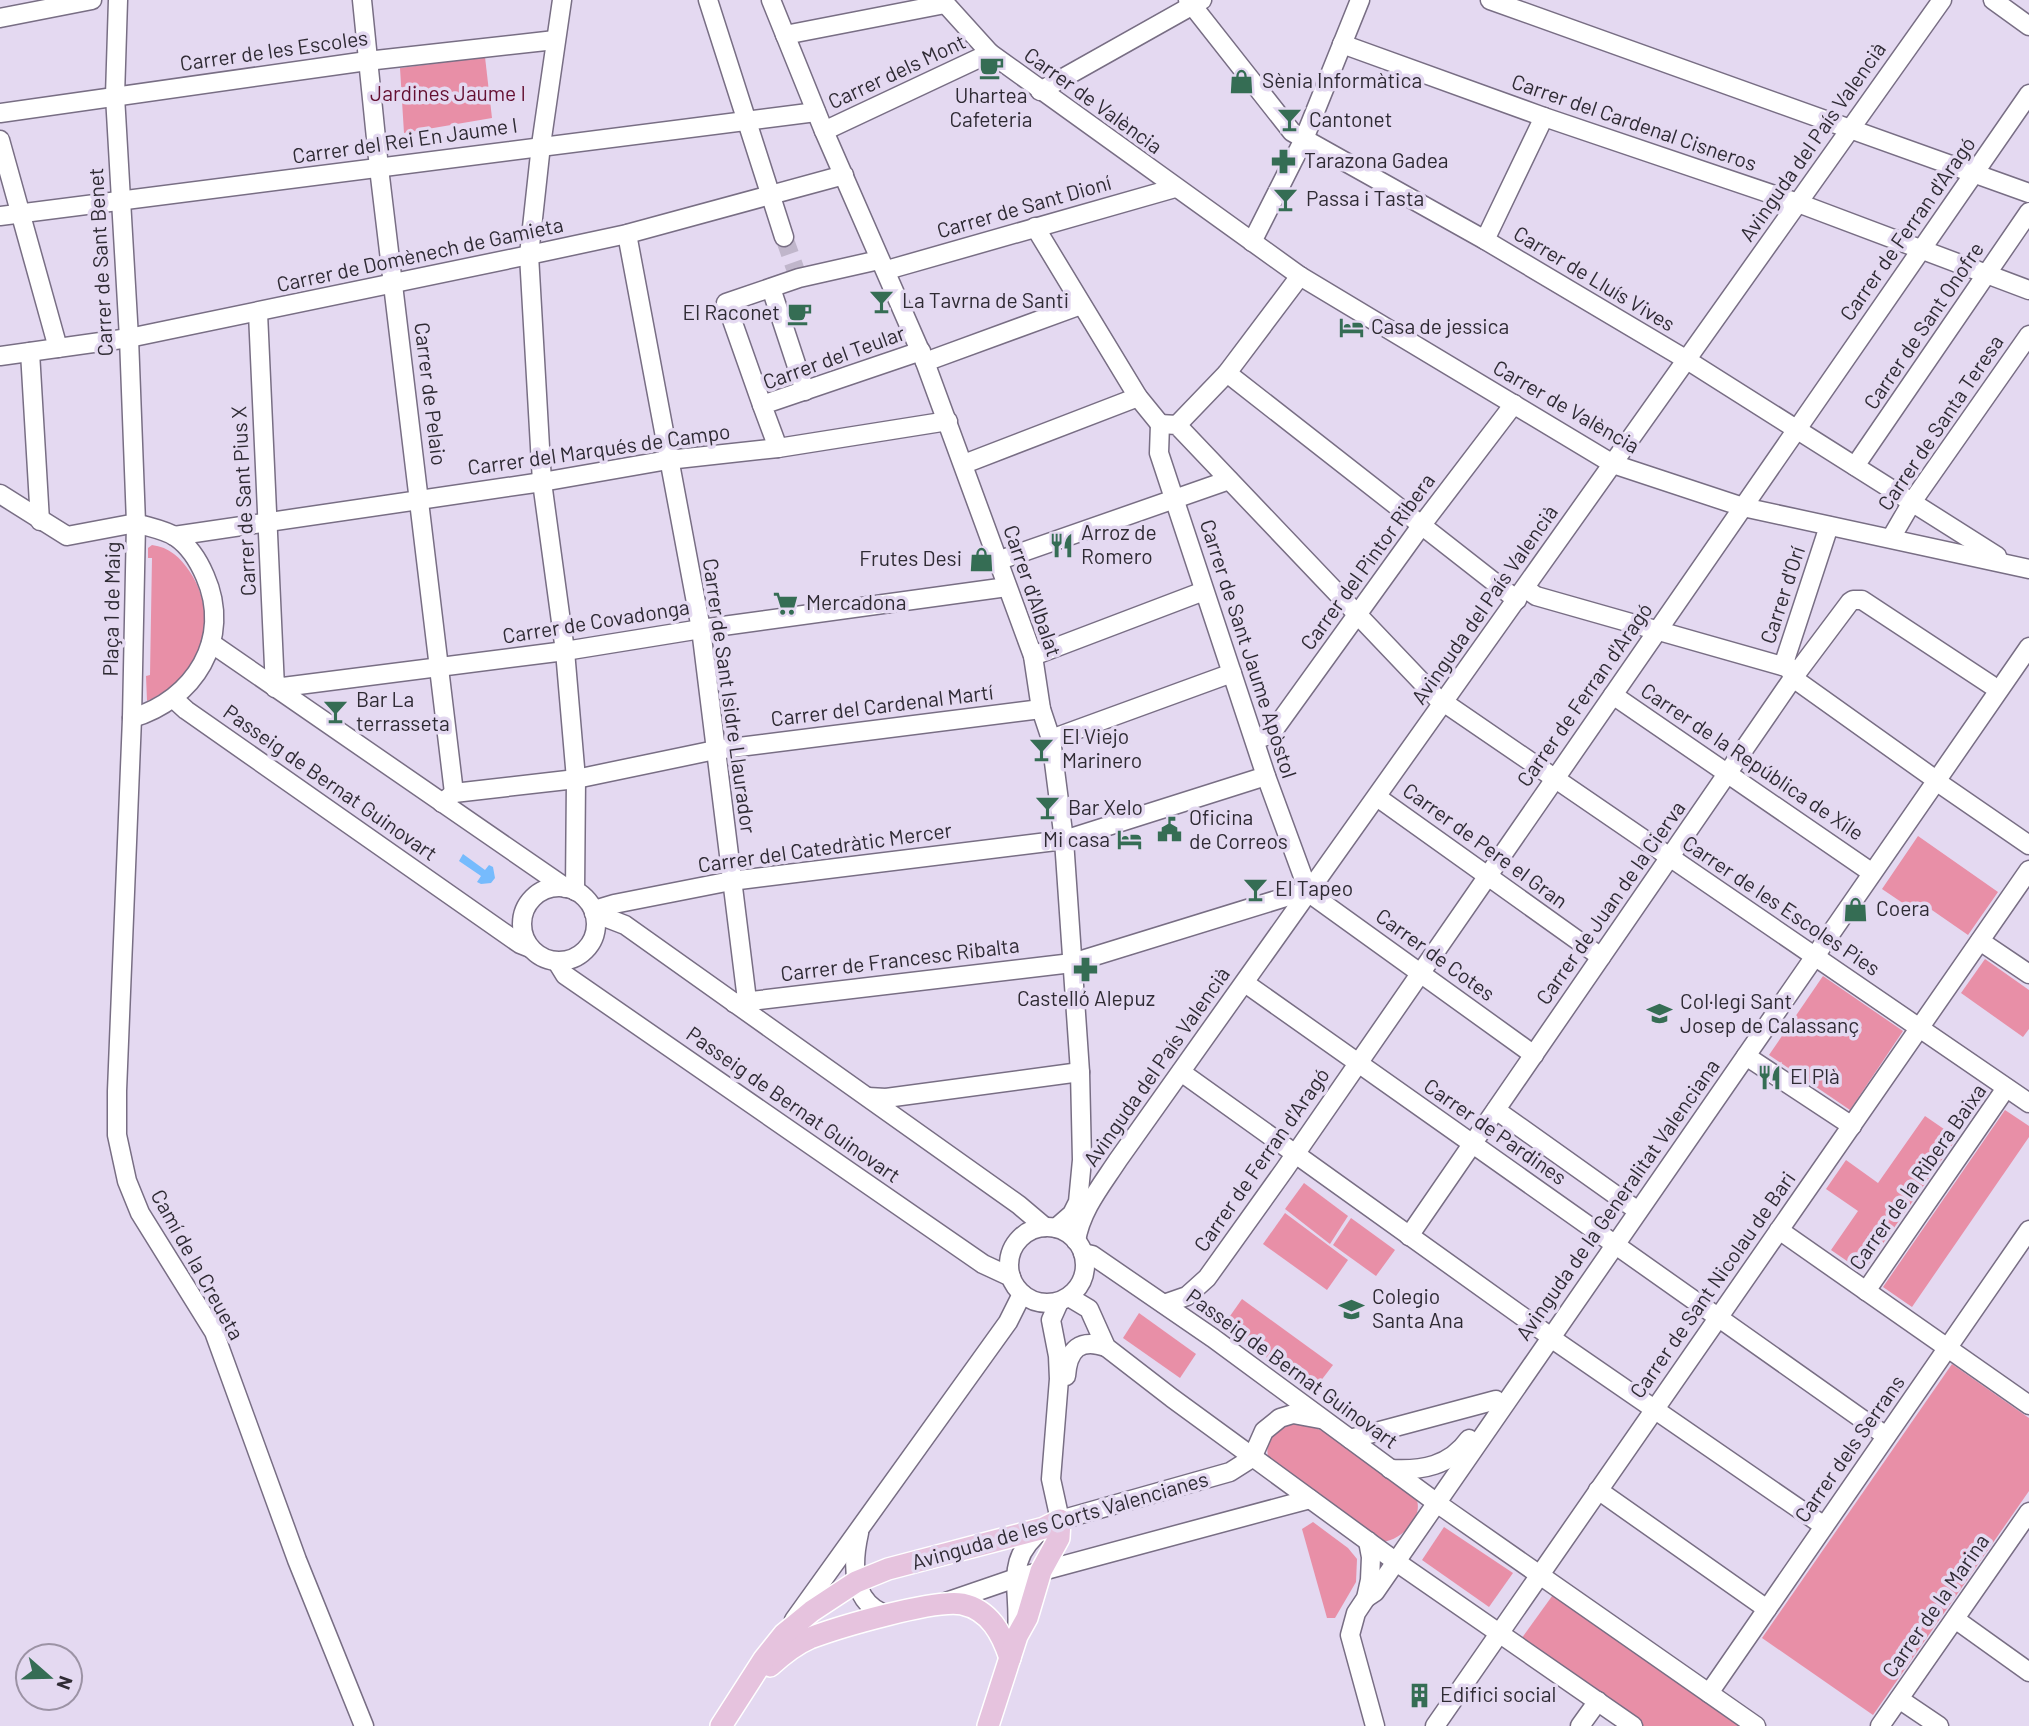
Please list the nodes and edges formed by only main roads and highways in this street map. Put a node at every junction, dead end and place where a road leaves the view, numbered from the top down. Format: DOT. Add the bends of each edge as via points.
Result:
graph roads {
  1 [pos="1010,1658"];
  2 [pos="748,1687"];
  3 [pos="721,1726"];
  4 [pos="988,1726"];
  1 -- 2 [label="main road, Avinguda de les Corts Valencianes" via="999,1631 986,1617 964,1605 943,1603 809,1639"];
  1 -- 2 [label="main road, Avinguda de les Corts Valencianes" via="1041,1571 1059,1538 1052,1524 856,1582 784,1634"];
  1 -- 4 [label="main road"];
  2 -- 3 [label="main road"];
}
